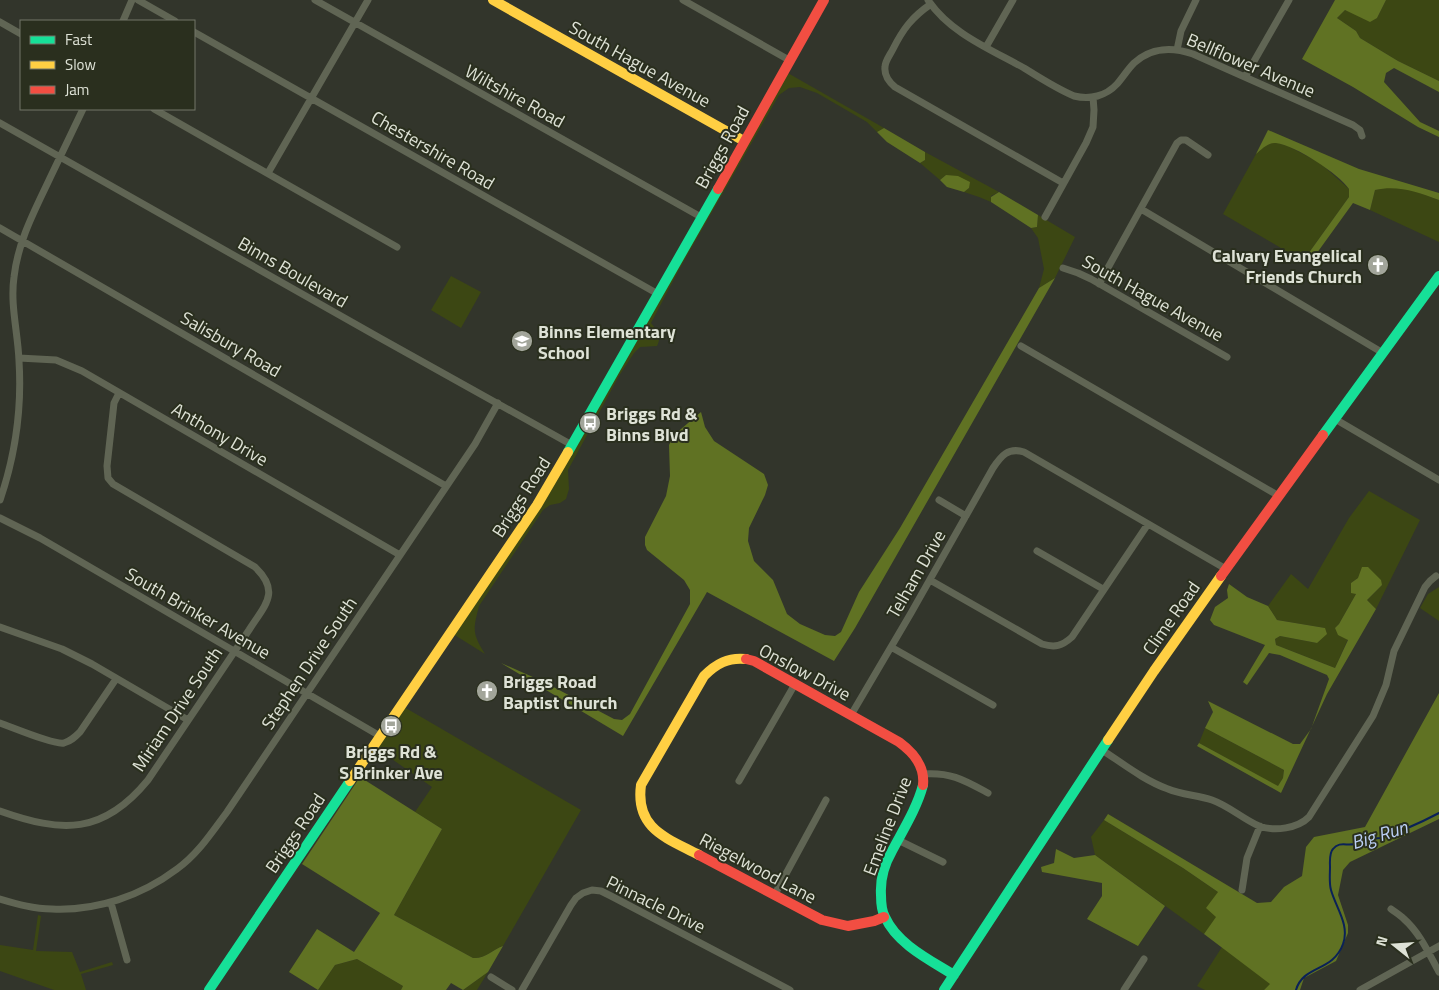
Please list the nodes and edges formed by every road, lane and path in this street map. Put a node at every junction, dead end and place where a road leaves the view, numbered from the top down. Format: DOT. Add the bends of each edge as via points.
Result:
graph roads {
  1 [pos="132,0"];
  2 [pos="138,0"];
  3 [pos="315,0"];
  4 [pos="368,0"];
  5 [pos="493,0"];
  6 [pos="683,0"];
  7 [pos="824,0"];
  8 [pos="1012,0"];
  9 [pos="1196,0"];
  10 [pos="1289,0"];
  11 [pos="930,2"];
  12 [pos="122,20"];
  13 [pos="173,20"];
  14 [pos="0,22"];
  15 [pos="355,23"];
  16 [pos="20,33"];
  17 [pos="195,33"];
  18 [pos="986,47"];
  19 [pos="1177,50"];
  20 [pos="790,60"];
  21 [pos="1245,77"];
  22 [pos="312,98"];
  23 [pos="1093,98"];
  24 [pos="83,110"];
  25 [pos="156,110"];
  26 [pos="0,123"];
  27 [pos="1362,136"];
  28 [pos="744,141"];
  29 [pos="1208,155"];
  30 [pos="60,157"];
  31 [pos="268,174"];
  32 [pos="1063,183"];
  33 [pos="1141,209"];
  34 [pos="701,217"];
  35 [pos="1045,217"];
  36 [pos="0,228"];
  37 [pos="22,240"];
  38 [pos="397,247"];
  39 [pos="1063,268"];
  40 [pos="1439,276"];
  41 [pos="1099,284"];
  42 [pos="658,294"];
  43 [pos="1021,346"];
  44 [pos="1383,353"];
  45 [pos="1227,357"];
  46 [pos="19,358"];
  47 [pos="119,393"];
  48 [pos="498,403"];
  49 [pos="1335,419"];
  50 [pos="572,445"];
  51 [pos="1439,480"];
  52 [pos="446,486"];
  53 [pos="1279,496"];
  54 [pos="0,500"];
  55 [pos="939,500"];
  56 [pos="966,516"];
  57 [pos="0,518"];
  58 [pos="1148,524"];
  59 [pos="1037,551"];
  60 [pos="400,555"];
  61 [pos="1226,569"];
  62 [pos="1436,576"];
  63 [pos="930,580"];
  64 [pos="1103,590"];
  65 [pos="0,627"];
  66 [pos="891,647"];
  67 [pos="235,651"];
  68 [pos="116,679"];
  69 [pos="795,684"];
  70 [pos="307,693"];
  71 [pos="993,704"];
  72 [pos="851,715"];
  73 [pos="188,720"];
  74 [pos="0,723"];
  75 [pos="380,736"];
  76 [pos="1102,750"];
  77 [pos="923,774"];
  78 [pos="739,781"];
  79 [pos="988,793"];
  80 [pos="639,800"];
  81 [pos="826,800"];
  82 [pos="0,811"];
  83 [pos="1260,826"];
  84 [pos="898,840"];
  85 [pos="943,862"];
  86 [pos="1242,890"];
  87 [pos="775,894"];
  88 [pos="0,899"];
  89 [pos="111,903"];
  90 [pos="1391,909"];
  91 [pos="884,917"];
  92 [pos="1439,946"];
  93 [pos="1428,952"];
  94 [pos="1144,959"];
  95 [pos="127,960"];
  96 [pos="1439,972"];
  97 [pos="954,975"];
  98 [pos="491,978"];
  99 [pos="209,990"];
  100 [pos="512,990"];
  101 [pos="522,990"];
  102 [pos="790,990"];
  103 [pos="944,990"];
  104 [pos="1124,990"];
  105 [pos="1360,990"];
  1 -- 12 [label="street"];
  2 -- 13 [label="street"];
  3 -- 15 [label="street, Wiltshire Road"];
  4 -- 15 [label="street"];
  5 -- 28 [label="street, South Hague Avenue"];
  6 -- 20 [label="street"];
  7 -- 20 [label="street, Briggs Road"];
  8 -- 18 [label="street"];
  9 -- 19 [label="street" via="1181,31"];
  10 -- 21 [label="street"];
  11 -- 18 [label="street" via="952,26"];
  11 -- 32 [label="street" via="909,22 887,60 885,74 889,82"];
  14 -- 16 [label="street"];
  15 -- 22 [label="street"];
  15 -- 34 [label="street, Wiltshire Road"];
  17 -- 22 [label="street, Chestershire Road"];
  18 -- 23 [label="street" via="1069,94"];
  19 -- 21 [label="street, Bellflower Avenue"];
  19 -- 23 [label="street, Bellflower Avenue" via="1158,50 1142,56 1112,89"];
  20 -- 28 [label="street, Briggs Road"];
  21 -- 27 [label="street, Bellflower Avenue" via="1354,125"];
  22 -- 31 [label="street"];
  22 -- 42 [label="street, Chestershire Road"];
  23 -- 32 [label="street" via="1093,127"];
  24 -- 30 [label="street"];
  25 -- 31 [label="street"];
  26 -- 30 [label="street, Binns Boulevard"];
  28 -- 34 [label="street, Briggs Road"];
  29 -- 33 [label="street" via="1186,140 1177,143"];
  30 -- 37 [label="street"];
  30 -- 48 [label="street, Binns Boulevard"];
  31 -- 38 [label="street"];
  32 -- 35 [label="street"];
  33 -- 41 [label="street"];
  33 -- 44 [label="street"];
  34 -- 42 [label="street, Briggs Road"];
  36 -- 37 [label="street, Salisbury Road"];
  37 -- 46 [label="street" via="13,297"];
  37 -- 52 [label="street, Salisbury Road"];
  39 -- 41 [label="street, South Hague Avenue"];
  40 -- 44 [label="street, Clime Road"];
  41 -- 45 [label="street, South Hague Avenue"];
  42 -- 50 [label="street, Briggs Road"];
  43 -- 53 [label="street"];
  44 -- 49 [label="street, Clime Road"];
  46 -- 47 [label="street, Anthony Drive" via="56,360"];
  46 -- 54 [label="street" via="15,440"];
  47 -- 60 [label="street, Anthony Drive"];
  47 -- 67 [label="street, Miriam Drive South" via="113,410 108,478 113,484 255,567 265,577 268,598"];
  48 -- 50 [label="street, Binns Boulevard"];
  48 -- 52 [label="street, Stephen Drive South"];
  49 -- 51 [label="street"];
  49 -- 53 [label="street, Clime Road"];
  50 -- 75 [label="street, Briggs Road" via="537,505"];
  52 -- 60 [label="street, Stephen Drive South"];
  53 -- 61 [label="street, Clime Road"];
  55 -- 56 [label="street"];
  56 -- 58 [label="street, Telham Drive" via="1002,455 1018,450"];
  56 -- 63 [label="street, Telham Drive"];
  57 -- 67 [label="street, South Brinker Avenue"];
  58 -- 61 [label="street"];
  58 -- 64 [label="street"];
  59 -- 64 [label="street"];
  60 -- 70 [label="street, Stephen Drive South"];
  61 -- 76 [label="street, Clime Road"];
  62 -- 83 [label="street" via="1425,587 1394,651 1386,685 1373,716 1310,817 1293,826"];
  63 -- 64 [label="street" via="1042,644 1058,647 1072,637"];
  63 -- 66 [label="street, Telham Drive"];
  65 -- 68 [label="street" via="62,649"];
  66 -- 71 [label="street"];
  66 -- 72 [label="street, Telham Drive"];
  67 -- 70 [label="street, South Brinker Avenue"];
  67 -- 73 [label="street, Miriam Drive South"];
  68 -- 73 [label="street"];
  68 -- 74 [label="street" via="80,732 66,743 60,744"];
  69 -- 72 [label="street, Onslow Drive"];
  69 -- 78 [label="street"];
  69 -- 80 [label="street, Onslow Drive" via="748,659 731,658 717,663 704,676 641,785"];
  70 -- 75 [label="street, South Brinker Avenue"];
  70 -- 89 [label="street, Stephen Drive South" via="204,843 178,868 142,891"];
  72 -- 77 [label="street, Onslow Drive" via="911,751"];
  73 -- 82 [label="street, Miriam Drive South" via="134,797 103,818 84,824 55,826"];
  75 -- 99 [label="street, Briggs Road"];
  76 -- 83 [label="street" via="1154,783 1176,792 1213,800"];
  76 -- 97 [label="street, Clime Road"];
  77 -- 79 [label="street" via="953,775"];
  77 -- 84 [label="street, Emeline Drive" via="921,792"];
  80 -- 87 [label="street, Riegelwood Lane" via="647,823 659,834"];
  81 -- 87 [label="street"];
  83 -- 86 [label="street" via="1246,858"];
  84 -- 85 [label="street"];
  84 -- 91 [label="street, Emeline Drive" via="881,878"];
  87 -- 91 [label="street, Riegelwood Lane" via="822,920 848,926"];
  88 -- 89 [label="street, Stephen Drive South" via="52,909"];
  89 -- 95 [label="street"];
  90 -- 93 [label="street" via="1404,919"];
  91 -- 97 [label="street" via="909,946"];
  92 -- 93 [label="street"];
  93 -- 96 [label="street"];
  93 -- 105 [label="street"];
  94 -- 104 [label="street"];
  97 -- 103 [label="street, Clime Road"];
  98 -- 100 [label="street"];
  101 -- 102 [label="street, Pinnacle Drive" via="571,905 583,893 592,890 611,896"];
}
